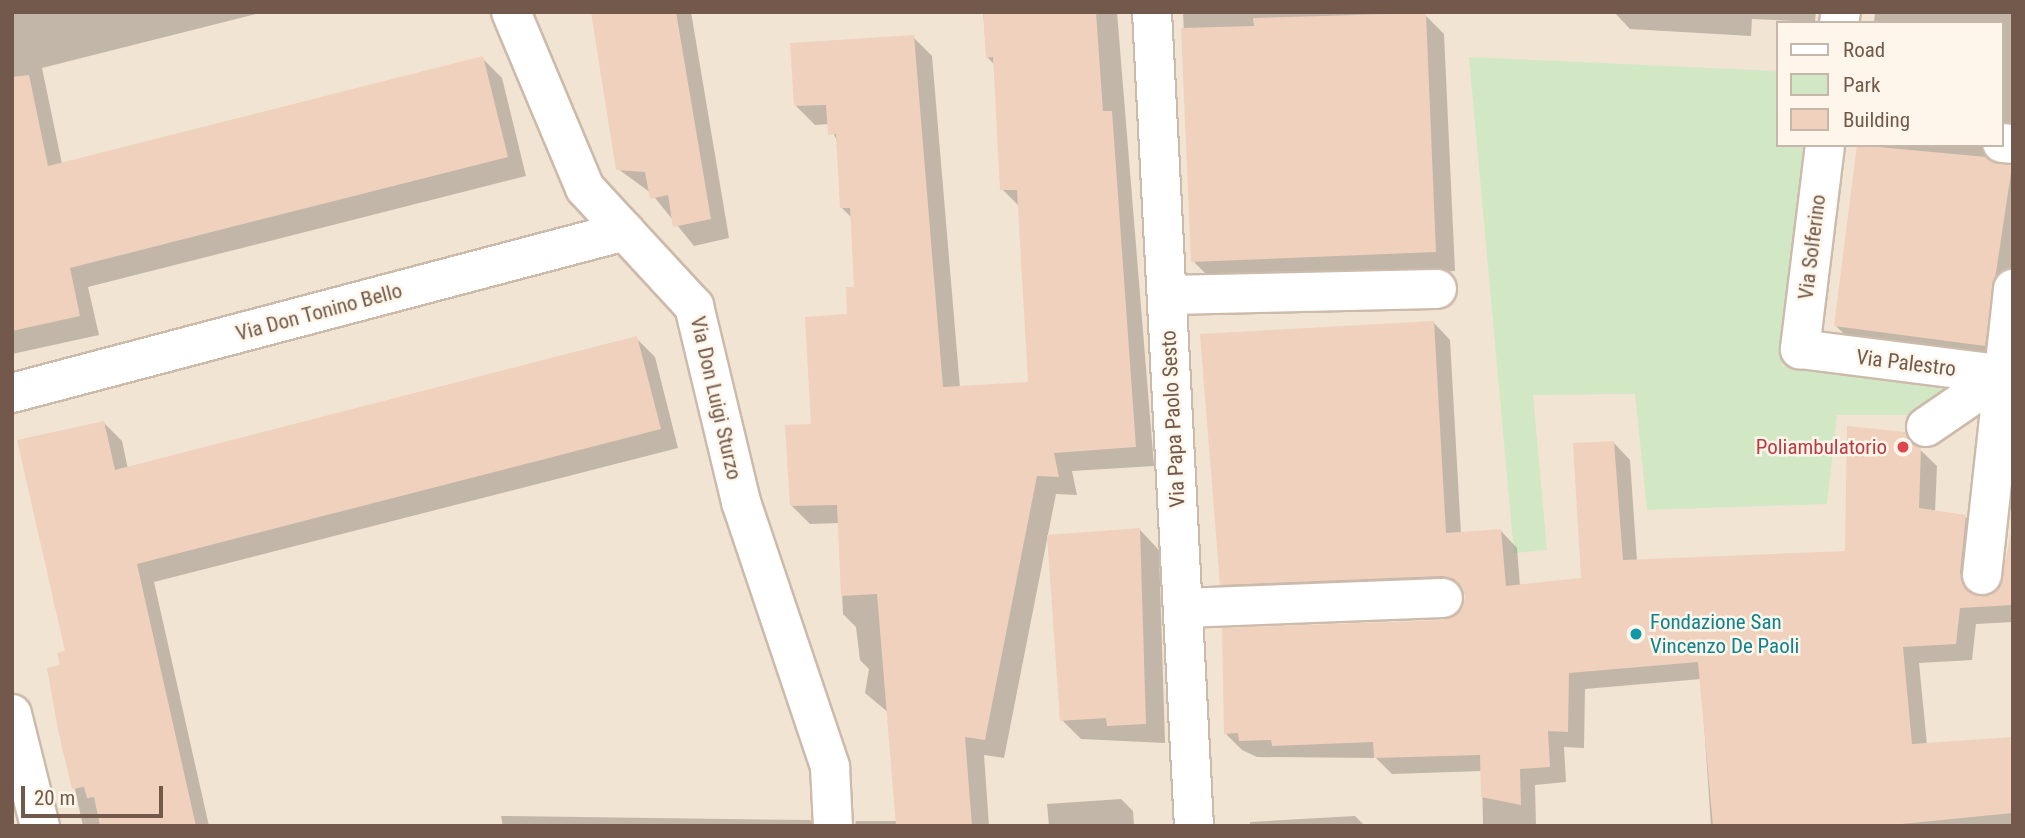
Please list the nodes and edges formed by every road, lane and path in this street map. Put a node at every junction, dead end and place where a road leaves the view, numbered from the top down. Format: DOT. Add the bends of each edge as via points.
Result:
graph roads {
  1 [pos="511,12"];
  2 [pos="1152,12"];
  3 [pos="1825,147"];
  4 [pos="625,231"];
  5 [pos="1437,289"];
  6 [pos="2013,289"];
  7 [pos="1167,295"];
  8 [pos="1800,349"];
  9 [pos="2007,376"];
  10 [pos="12,393"];
  11 [pos="1926,427"];
  12 [pos="1982,575"];
  13 [pos="1443,597"];
  14 [pos="1183,608"];
  15 [pos="12,714"];
  16 [pos="40,826"];
  17 [pos="833,826"];
  18 [pos="1194,826"];
  1 -- 4 [label="street, Via Don Luigi Sturzo" via="585,188"];
  2 -- 7 [label="street, Via Papa Paolo Sesto"];
  3 -- 8 [label="street, Via Solferino"];
  4 -- 10 [label="street, Via Don Tonino Bello"];
  4 -- 17 [label="street, Via Don Luigi Sturzo" via="694,306 741,502 830,767"];
  5 -- 7 [label="street"];
  6 -- 9 [label="street"];
  7 -- 14 [label="street, Via Papa Paolo Sesto"];
  8 -- 9 [label="street, Via Palestro"];
  9 -- 11 [label="street"];
  9 -- 12 [label="street"];
  13 -- 14 [label="street"];
  14 -- 18 [label="street, Via Papa Paolo Sesto"];
  15 -- 16 [label="street"];
}
